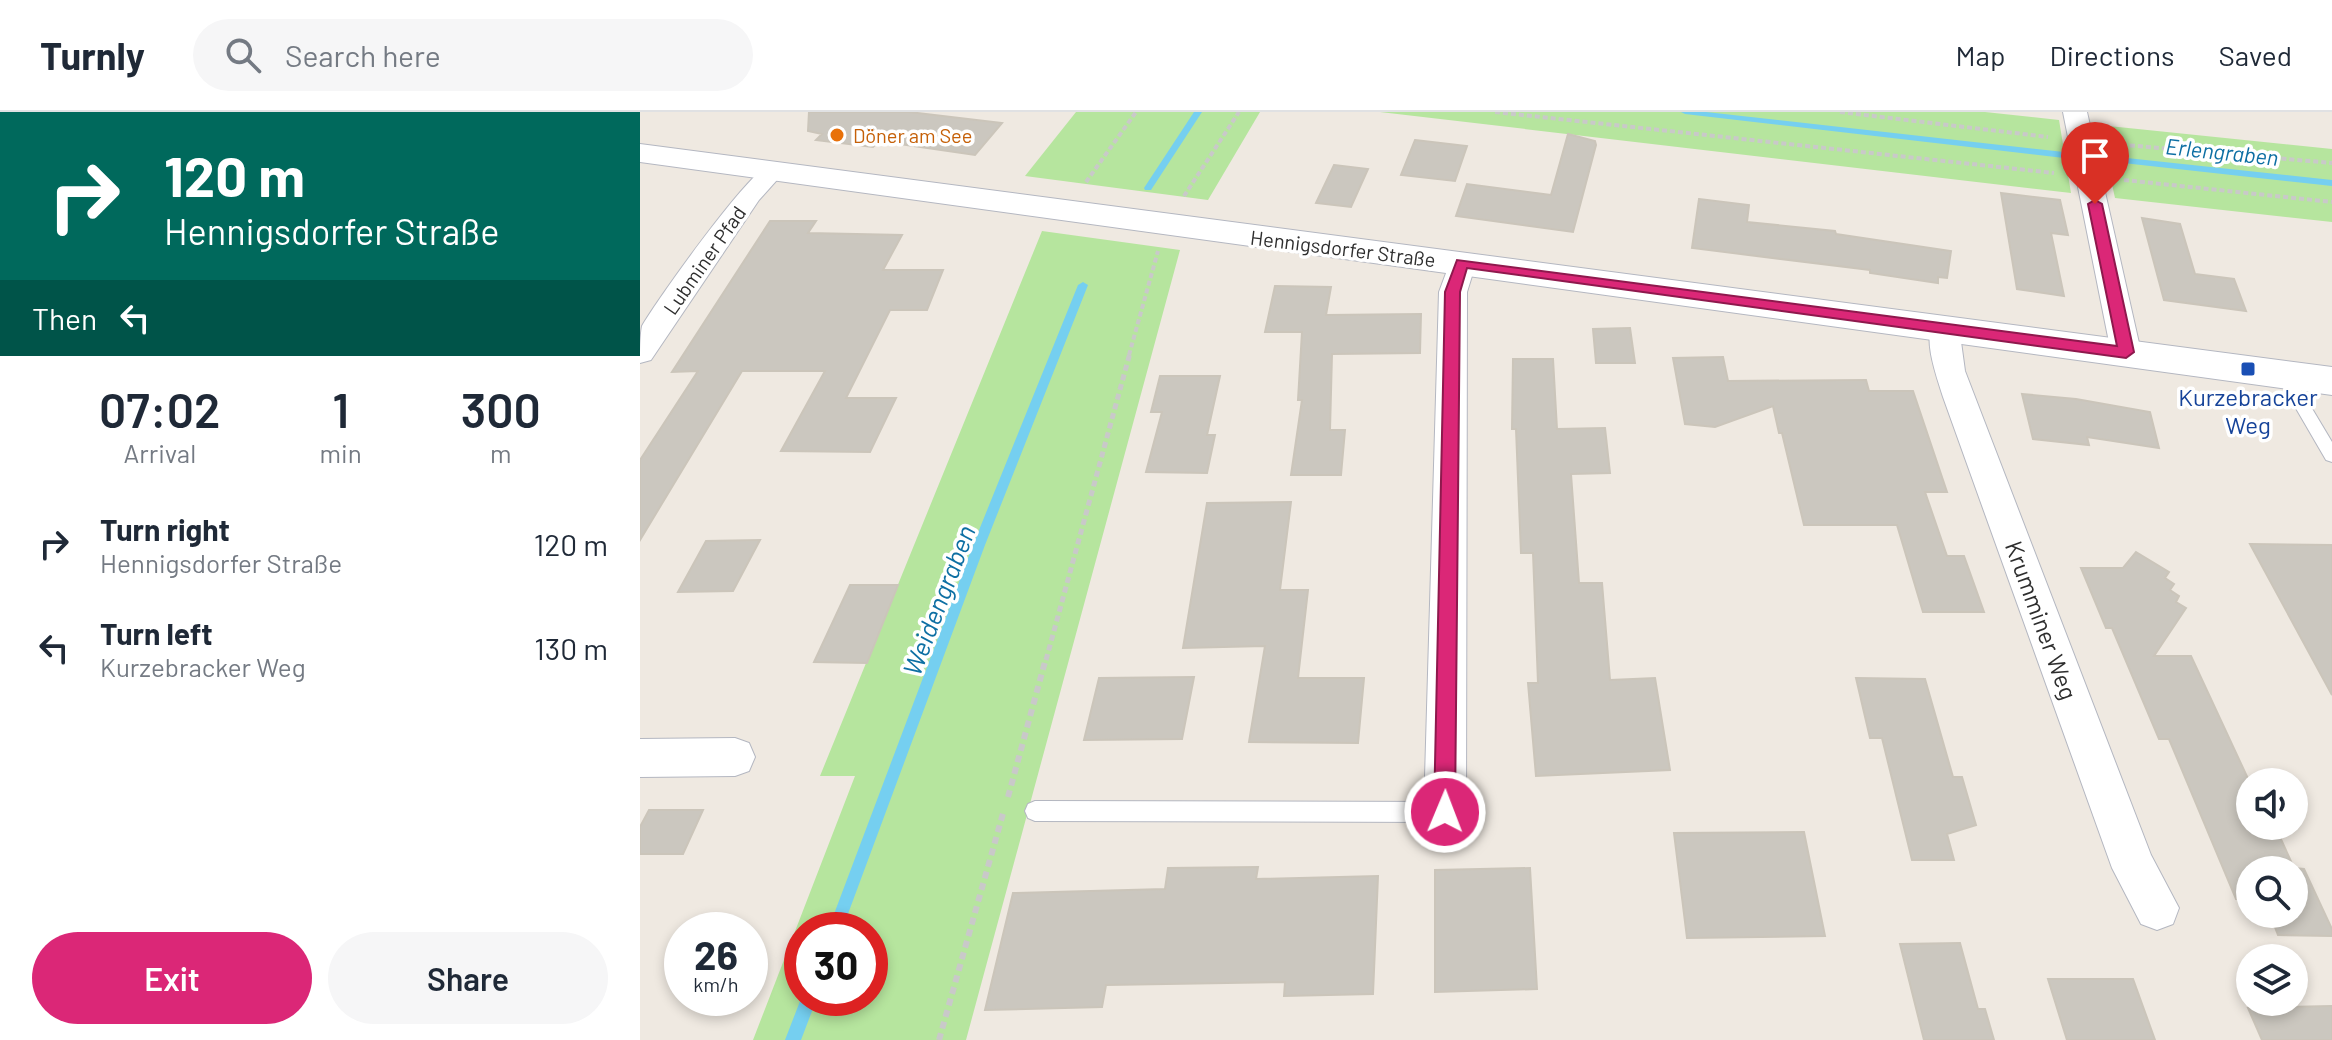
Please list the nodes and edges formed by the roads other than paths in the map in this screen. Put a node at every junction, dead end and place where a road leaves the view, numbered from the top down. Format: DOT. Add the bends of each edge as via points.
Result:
graph roads {
  1 [pos="2075,112"];
  2 [pos="640,153"];
  3 [pos="772,171"];
  4 [pos="1462,263"];
  5 [pos="1944,327"];
  6 [pos="640,352"];
  7 [pos="2126,352"];
  8 [pos="2284,374"];
  9 [pos="2332,381"];
  10 [pos="2332,456"];
  11 [pos="735,757"];
  12 [pos="640,758"];
  13 [pos="1035,811"];
  14 [pos="1445,812"];
  15 [pos="2157,908"];
  1 -- 7 [label="street"];
  2 -- 3 [label="main road, Hennigsdorfer Straße"];
  3 -- 4 [label="main road, Hennigsdorfer Straße"];
  3 -- 6 [label="street, Lubminer Pfad" via="750,194"];
  4 -- 5 [label="main road, Hennigsdorfer Straße"];
  4 -- 14 [label="street" via="1453,292"];
  5 -- 7 [label="main road, Hennigsdorfer Straße"];
  5 -- 15 [label="street, Krumminer Weg" via="1950,371 1975,440 2134,868"];
  7 -- 8 [label="main road, Hennigsdorfer Straße"];
  8 -- 9 [label="main road, Hennigsdorfer Straße"];
  8 -- 10 [label="lane"];
  11 -- 12 [label="street"];
  13 -- 14 [label="lane"];
}
